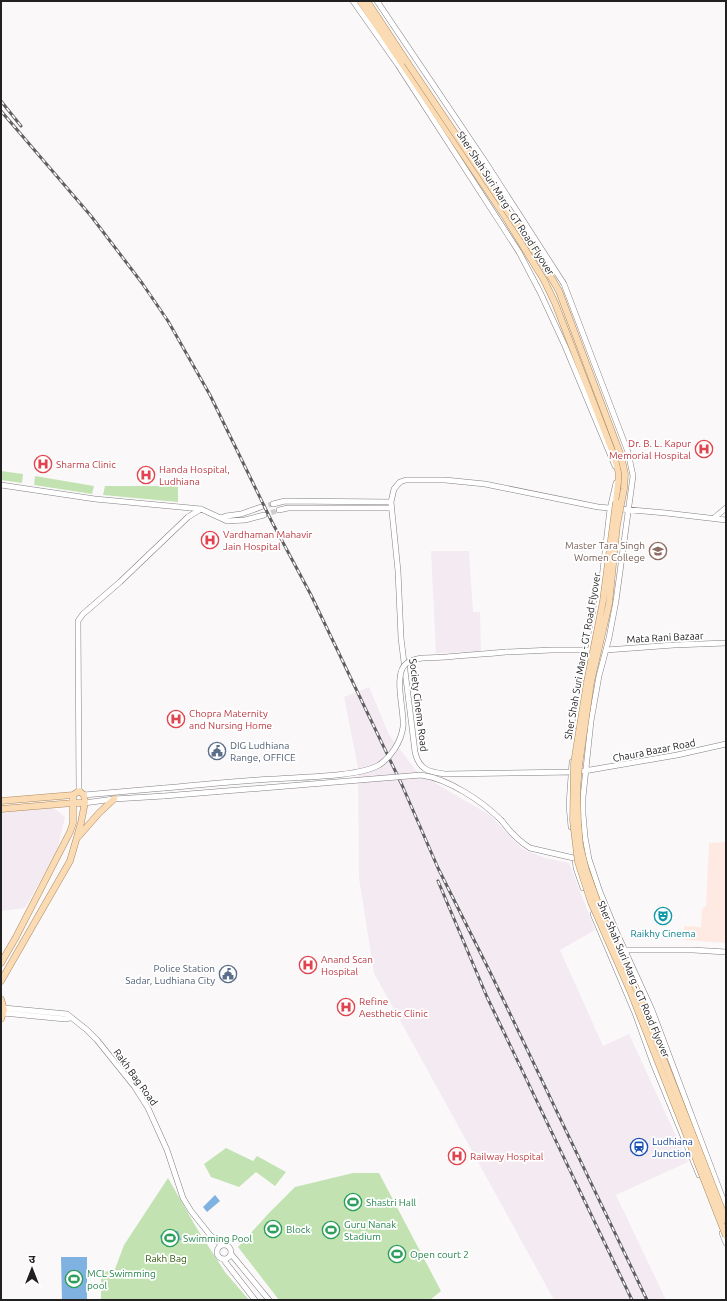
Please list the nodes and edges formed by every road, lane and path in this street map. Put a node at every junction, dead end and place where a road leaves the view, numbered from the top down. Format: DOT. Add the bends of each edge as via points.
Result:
graph roads {
  1 [pos="353,1"];
  2 [pos="360,1"];
  3 [pos="366,1"];
  4 [pos="377,1"];
  5 [pos="1,485"];
  6 [pos="273,504"];
  7 [pos="391,505"];
  8 [pos="261,508"];
  9 [pos="726,508"];
  10 [pos="201,509"];
  11 [pos="610,509"];
  12 [pos="279,510"];
  13 [pos="628,510"];
  14 [pos="264,515"];
  15 [pos="222,518"];
  16 [pos="714,518"];
  17 [pos="726,520"];
  18 [pos="726,643"];
  19 [pos="607,647"];
  20 [pos="590,650"];
  21 [pos="726,744"];
  22 [pos="586,771"];
  23 [pos="570,772"];
  24 [pos="81,793"];
  25 [pos="73,795"];
  26 [pos="114,799"];
  27 [pos="1,801"];
  28 [pos="73,803"];
  29 [pos="84,803"];
  30 [pos="1,809"];
  31 [pos="76,839"];
  32 [pos="575,859"];
  33 [pos="589,859"];
  34 [pos="624,950"];
  35 [pos="726,952"];
  36 [pos="1,963"];
  37 [pos="1,981"];
  38 [pos="1,999"];
  39 [pos="3,1013"];
  40 [pos="70,1018"];
  41 [pos="726,1207"];
  42 [pos="726,1216"];
  43 [pos="716,1218"];
  44 [pos="726,1220"];
  45 [pos="210,1235"];
  46 [pos="726,1236"];
  47 [pos="726,1243"];
  48 [pos="222,1245"];
  49 [pos="216,1250"];
  50 [pos="231,1254"];
  51 [pos="223,1259"];
  52 [pos="255,1300"];
  53 [pos="269,1300"];
  1 -- 11 [label="street" via="398,65 519,252 540,292 615,466 617,474"];
  2 -- 46 [label="main road, Sher Shah Suri Marg - GT Road Flyover, bridge" via="504,215 544,280 616,458 619,484 603,601 584,696 574,764 573,821 578,862"];
  3 -- 44 [label="main road, Sher Shah Suri Marg - GT Road Flyover, bridge" via="559,291 621,456 624,489 617,525 609,604 591,682 579,766 577,790 580,846 604,920 636,988"];
  4 -- 13 [label="street" via="564,284 628,452 633,476"];
  5 -- 10 [label="street" via="95,499"];
  6 -- 7 [label="street" via="285,501"];
  7 -- 11 [label="street" via="394,489 400,482 445,480 493,485"];
  7 -- 12 [label="street"];
  7 -- 23 [label="street, Society Cinema Road" via="398,571 401,638 415,752 420,764 428,771 446,774"];
  8 -- 15 [label="street"];
  9 -- 16 [label="street"];
  10 -- 15 [label="street"];
  10 -- 24 [label="street" via="188,518 78,621"];
  11 -- 13 [label="street"];
  11 -- 20 [label="street" via="598,613"];
  13 -- 16 [label="street"];
  13 -- 19 [label="street"];
  14 -- 15 [label="street" via="245,520 227,521"];
  16 -- 17 [label="street"];
  18 -- 19 [label="street, Mata Rani Bazaar"];
  19 -- 22 [label="street" via="595,697"];
  20 -- 23 [label="street"];
  20 -- 24 [label="street, bridge" via="506,652 424,658 406,664 400,680 403,715 400,739 387,758 370,769 338,774"];
  21 -- 22 [label="street, Chaura Bazar Road"];
  22 -- 23 [label="street, Society Cinema Road"];
  22 -- 33 [label="street" via="583,814"];
  23 -- 32 [label="street" via="570,821"];
  24 -- 25 [label="main road"];
  24 -- 29 [label="main road"];
  25 -- 27 [label="main road"];
  25 -- 28 [label="main road"];
  26 -- 29 [label="street"];
  26 -- 31 [label="main road"];
  26 -- 32 [label="street, bridge" via="421,775 448,783 491,810 510,832 530,848"];
  28 -- 29 [label="main road"];
  28 -- 30 [label="main road"];
  28 -- 36 [label="main road" via="73,823 70,832"];
  29 -- 31 [label="main road"];
  31 -- 37 [label="main road" via="70,861"];
  32 -- 33 [label="street"];
  32 -- 43 [label="street" via="588,902"];
  33 -- 34 [label="street"];
  34 -- 35 [label="street"];
  34 -- 41 [label="street" via="652,1010"];
  38 -- 39 [label="main road"];
  39 -- 40 [label="street"];
  39 -- 40 [label="street, Rakh Bag Road" via="33,1010 65,1014"];
  40 -- 45 [label="street, Rakh Bag Road" via="96,1040 134,1086 148,1108 167,1150 183,1198"];
  42 -- 43 [label="street"];
  43 -- 47 [label="street"];
  45 -- 48 [label="street, Rakh Bag Road"];
  45 -- 49 [label="street, Rakh Bag Road"];
  48 -- 49 [label="street"];
  48 -- 50 [label="street" via="229,1247"];
  49 -- 51 [label="street" via="218,1257"];
  50 -- 51 [label="street"];
  50 -- 53 [label="street"];
  51 -- 52 [label="street"];
}
